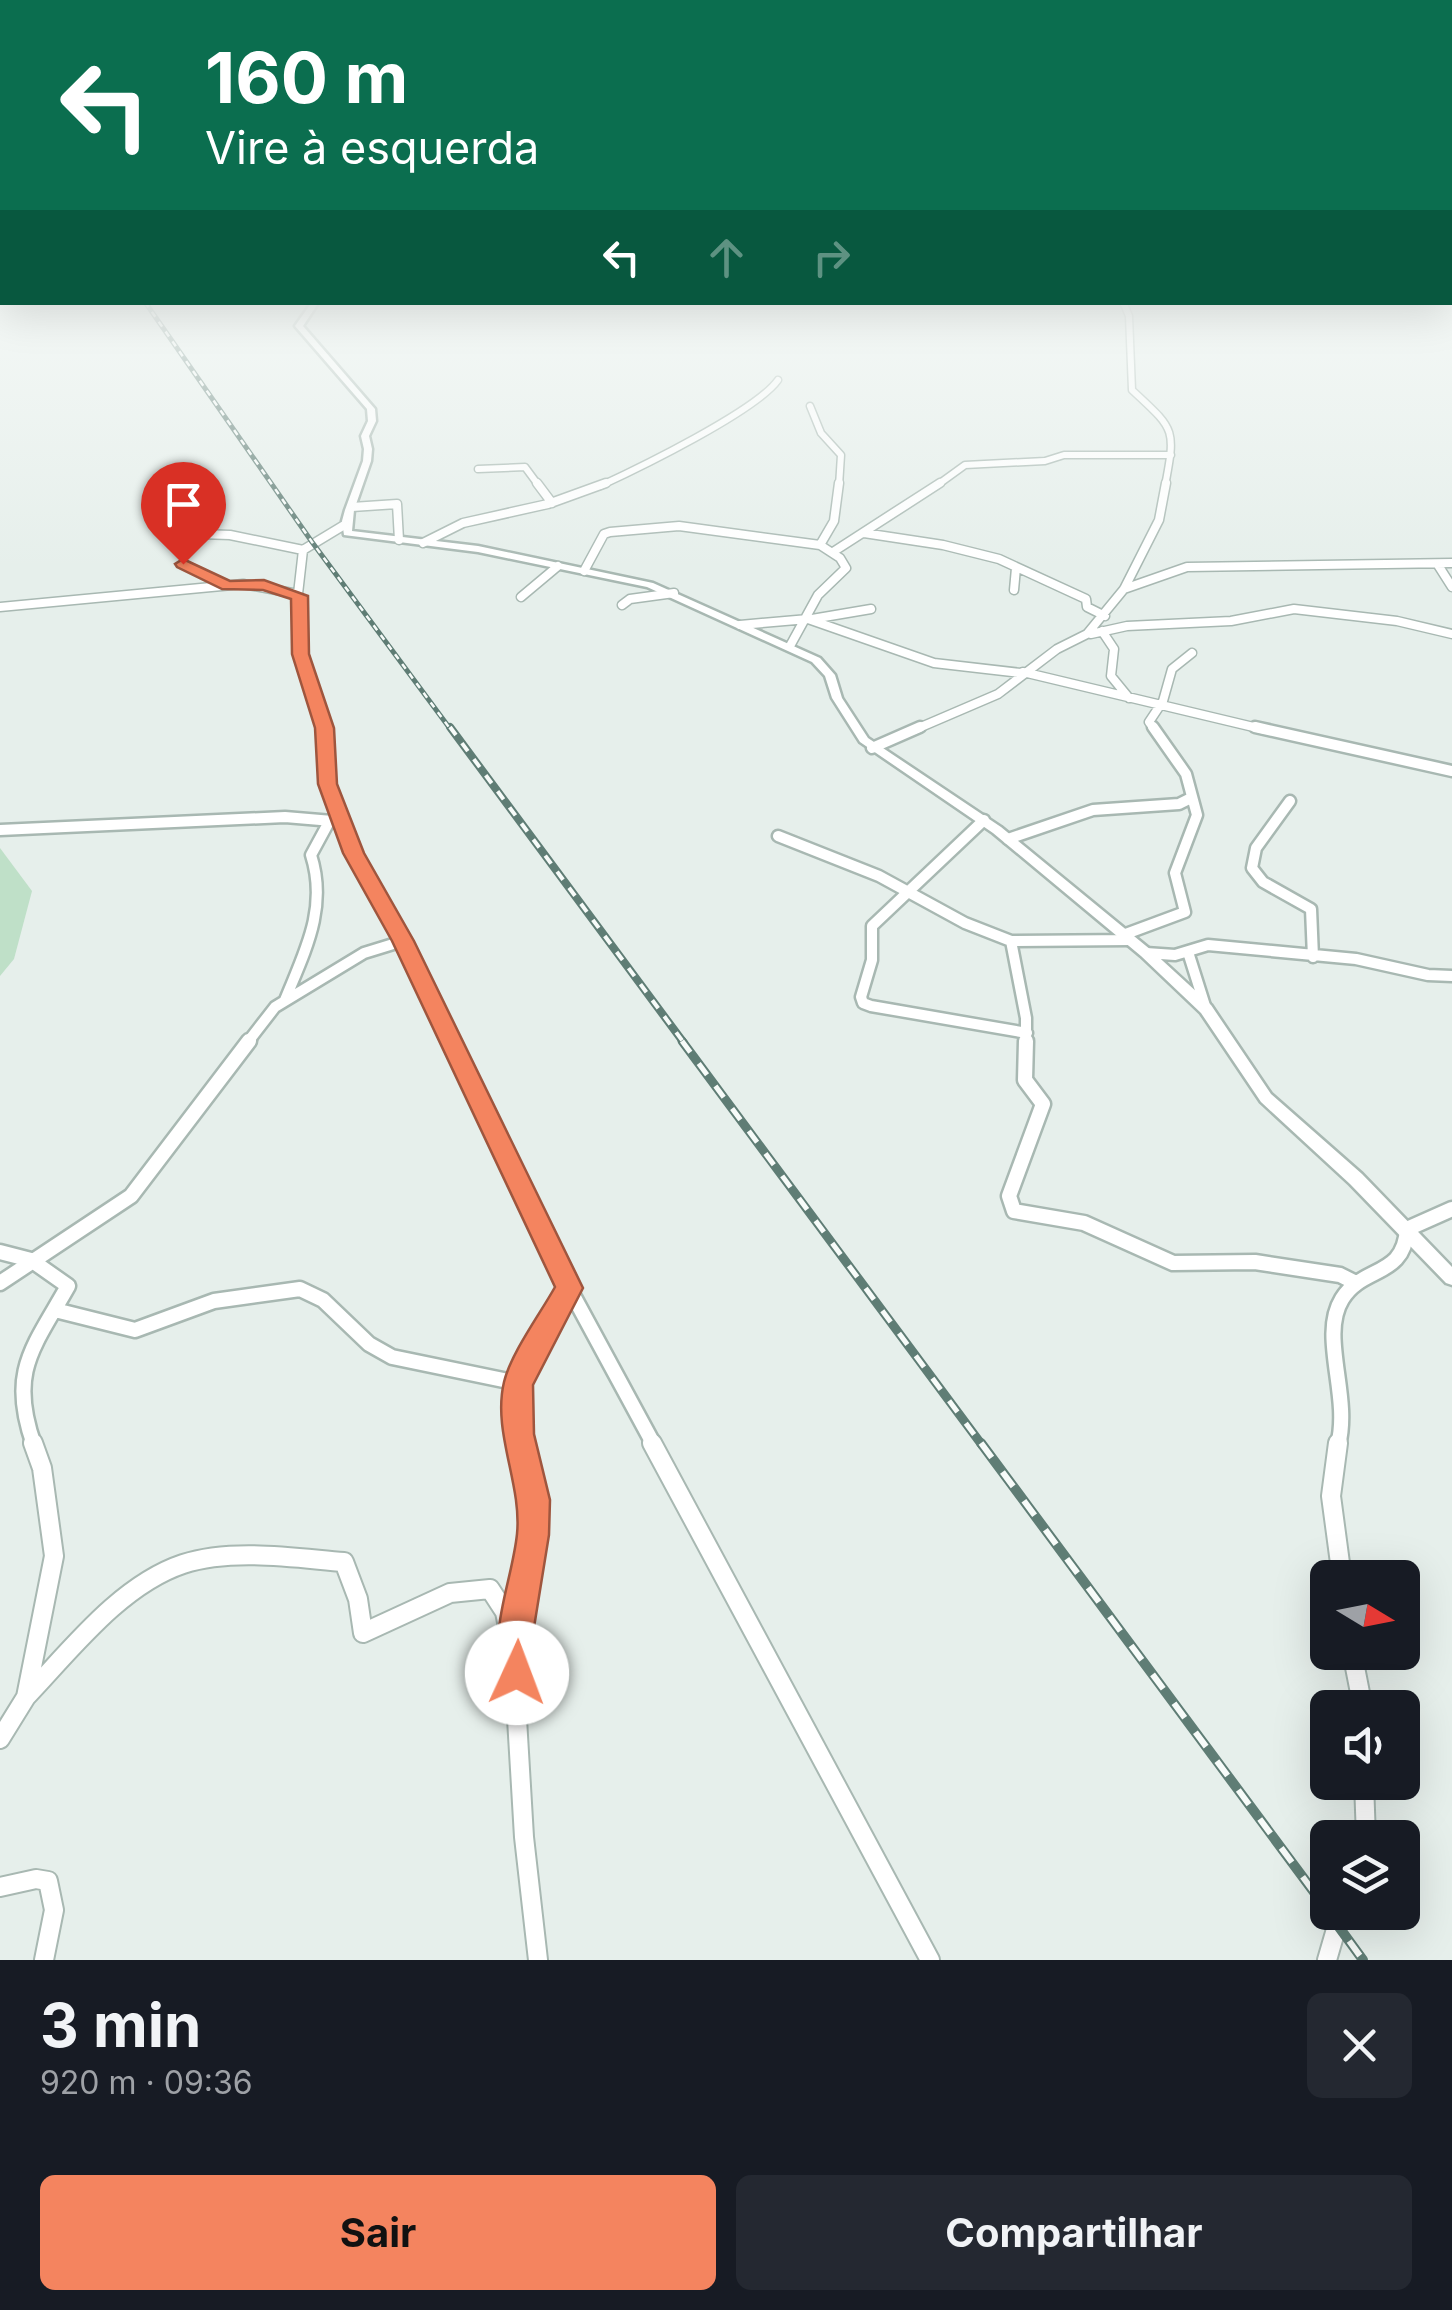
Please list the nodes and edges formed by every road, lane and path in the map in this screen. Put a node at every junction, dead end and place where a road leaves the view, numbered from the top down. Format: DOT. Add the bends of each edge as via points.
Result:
graph roads {
  1 [pos="348,385"];
  2 [pos="774,385"];
  3 [pos="1132,385"];
  4 [pos="810,406"];
  5 [pos="1171,456"];
  6 [pos="478,469"];
  7 [pos="552,503"];
  8 [pos="352,507"];
  9 [pos="346,524"];
  10 [pos="200,534"];
  11 [pos="864,534"];
  12 [pos="399,540"];
  13 [pos="422,543"];
  14 [pos="820,545"];
  15 [pos="304,550"];
  16 [pos="833,552"];
  17 [pos="183,564"];
  18 [pos="1438,564"];
  19 [pos="1452,564"];
  20 [pos="558,566"];
  21 [pos="1016,568"];
  22 [pos="584,571"];
  23 [pos="228,586"];
  24 [pos="1452,587"];
  25 [pos="1014,590"];
  26 [pos="1124,590"];
  27 [pos="298,594"];
  28 [pos="674,594"];
  29 [pos="521,597"];
  30 [pos="622,604"];
  31 [pos="0,607"];
  32 [pos="871,609"];
  33 [pos="1105,616"];
  34 [pos="805,620"];
  35 [pos="740,625"];
  36 [pos="1102,631"];
  37 [pos="1087,634"];
  38 [pos="1452,634"];
  39 [pos="790,646"];
  40 [pos="1192,653"];
  41 [pos="1022,672"];
  42 [pos="1132,700"];
  43 [pos="1160,706"];
  44 [pos="872,748"];
  45 [pos="1452,771"];
  46 [pos="1191,798"];
  47 [pos="1290,801"];
  48 [pos="984,820"];
  49 [pos="337,821"];
  50 [pos="0,830"];
  51 [pos="778,836"];
  52 [pos="1008,839"];
  53 [pos="910,893"];
  54 [pos="1126,938"];
  55 [pos="403,941"];
  56 [pos="1010,941"];
  57 [pos="1188,952"];
  58 [pos="1146,953"];
  59 [pos="1314,957"];
  60 [pos="1452,976"];
  61 [pos="286,1000"];
  62 [pos="1206,1009"];
  63 [pos="1027,1033"];
  64 [pos="1452,1209"];
  65 [pos="1407,1229"];
  66 [pos="0,1252"];
  67 [pos="31,1260"];
  68 [pos="1452,1278"];
  69 [pos="1354,1282"];
  70 [pos="0,1283"];
  71 [pos="569,1288"];
  72 [pos="55,1310"];
  73 [pos="518,1384"];
  74 [pos="1340,1560"];
  75 [pos="513,1652"];
  76 [pos="26,1697"];
  77 [pos="0,1739"];
  78 [pos="0,1887"];
  79 [pos="1337,1930"];
  80 [pos="44,1960"];
  81 [pos="538,1960"];
  82 [pos="930,1960"];
  83 [pos="1328,1960"];
  1 -- 8 [label="street" via="372,414 366,472"];
  2 -- 7 [label="street" via="706,433"];
  3 -- 5 [label="street" via="1172,430"];
  4 -- 14 [label="street" via="812,420 842,463 834,521"];
  5 -- 11 [label="street" via="1084,454 974,463 956,468"];
  5 -- 26 [label="street" via="1159,520"];
  6 -- 7 [label="street" via="524,468"];
  7 -- 13 [label="street" via="490,516"];
  8 -- 9 [label="street"];
  8 -- 12 [label="street" via="398,504"];
  9 -- 12 [label="street" via="350,534"];
  9 -- 15 [label="street"];
  10 -- 15 [label="street"];
  11 -- 16 [label="street"];
  11 -- 21 [label="street" via="944,545"];
  12 -- 13 [label="street"];
  13 -- 20 [label="street"];
  14 -- 16 [label="street"];
  14 -- 22 [label="street" via="679,526 610,532"];
  15 -- 27 [label="street"];
  16 -- 34 [label="street" via="846,568 818,595"];
  17 -- 23 [label="street"];
  18 -- 19 [label="street"];
  18 -- 24 [label="street"];
  18 -- 26 [label="street" via="1196,566"];
  20 -- 22 [label="street"];
  20 -- 29 [label="street"];
  21 -- 25 [label="street"];
  21 -- 33 [label="street" via="1086,599 1087,607"];
  22 -- 28 [label="street"];
  23 -- 27 [label="street" via="264,585"];
  23 -- 31 [label="street"];
  26 -- 33 [label="street"];
  27 -- 49 [label="street" via="304,669 324,728"];
  28 -- 30 [label="street"];
  28 -- 35 [label="street"];
  32 -- 34 [label="street"];
  33 -- 37 [label="street"];
  34 -- 35 [label="street"];
  34 -- 39 [label="street"];
  34 -- 41 [label="street" via="934,663"];
  35 -- 39 [label="street"];
  36 -- 37 [label="street"];
  36 -- 38 [label="street" via="1302,609"];
  36 -- 42 [label="street" via="1114,650 1107,666 1113,682"];
  37 -- 41 [label="street"];
  39 -- 44 [label="street" via="824,668"];
  40 -- 43 [label="street" via="1172,669"];
  41 -- 42 [label="street"];
  41 -- 44 [label="street" via="998,694"];
  42 -- 43 [label="street"];
  43 -- 45 [label="street"];
  43 -- 46 [label="street" via="1149,722 1186,774"];
  44 -- 48 [label="street"];
  46 -- 52 [label="street" via="1093,810"];
  46 -- 54 [label="street" via="1197,820 1175,876 1185,912"];
  47 -- 59 [label="street" via="1256,848 1252,868 1259,880 1296,895 1311,910"];
  48 -- 52 [label="street"];
  48 -- 53 [label="street"];
  49 -- 50 [label="street" via="285,816"];
  49 -- 55 [label="street"];
  49 -- 61 [label="street" via="311,855 321,886 319,914"];
  51 -- 53 [label="street"];
  52 -- 54 [label="street"];
  53 -- 56 [label="street" via="970,928"];
  53 -- 63 [label="street" via="872,926 863,1003"];
  54 -- 56 [label="street"];
  54 -- 58 [label="street"];
  55 -- 61 [label="street" via="364,953"];
  55 -- 71 [label="street"];
  56 -- 63 [label="street"];
  57 -- 58 [label="street"];
  57 -- 59 [label="street" via="1208,946"];
  57 -- 62 [label="street"];
  58 -- 62 [label="street"];
  59 -- 60 [label="street"];
  61 -- 67 [label="street" via="267,1014 131,1196"];
  62 -- 65 [label="street" via="1266,1098"];
  63 -- 69 [label="street" via="1025,1080 1042,1104 1009,1196 1014,1211 1084,1223 1174,1263 1254,1262"];
  64 -- 65 [label="street"];
  65 -- 68 [label="street"];
  65 -- 69 [label="street" via="1404,1256"];
  66 -- 67 [label="street"];
  67 -- 70 [label="street"];
  67 -- 72 [label="street" via="68,1286"];
  69 -- 74 [label="street" via="1335,1314 1332,1342 1344,1408 1332,1471"];
  71 -- 73 [label="street"];
  71 -- 82 [label="street"];
  72 -- 73 [label="street" via="135,1330 214,1301 300,1288 393,1358"];
  72 -- 76 [label="street" via="22,1376 23,1414 42,1468 54,1556"];
  73 -- 75 [label="street" via="519,1434 534,1500"];
  75 -- 76 [label="street" via="505,1612 490,1589 450,1593 363,1633 344,1562 206,1562 185,1564 150,1583"];
  75 -- 81 [label="street"];
  76 -- 77 [label="street"];
  78 -- 80 [label="street" via="36,1879 53,1889"];
  79 -- 83 [label="street"];
}
